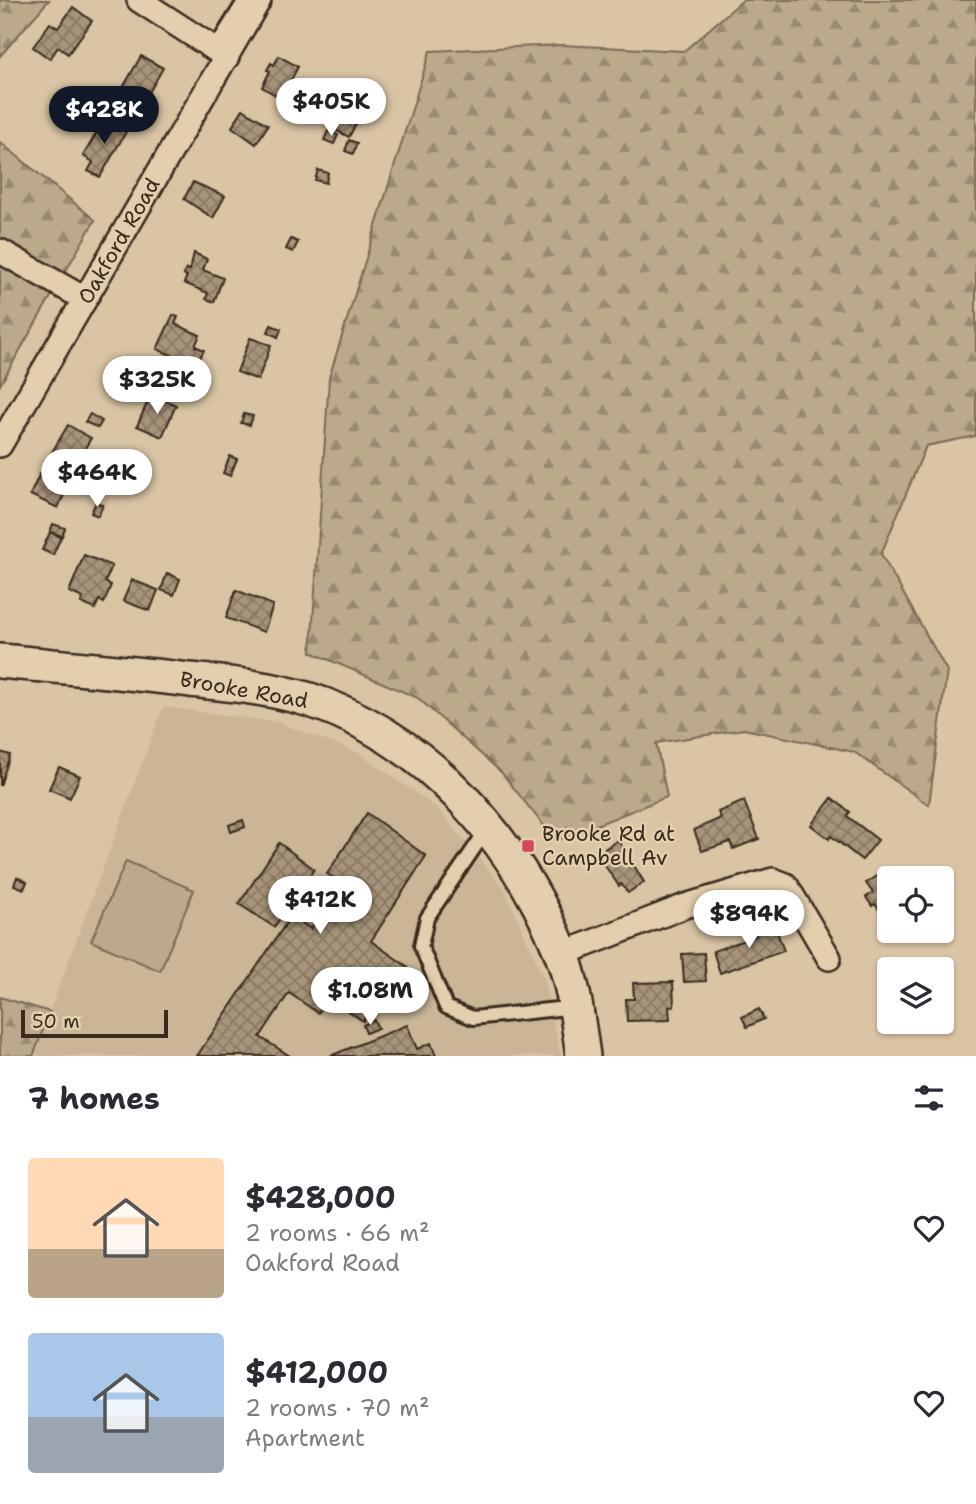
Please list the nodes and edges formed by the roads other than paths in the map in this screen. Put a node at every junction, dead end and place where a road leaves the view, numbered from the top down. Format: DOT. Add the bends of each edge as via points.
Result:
graph roads {
  1 [pos="139,0"];
  2 [pos="245,0"];
  3 [pos="258,0"];
  4 [pos="220,54"];
  5 [pos="0,251"];
  6 [pos="85,299"];
  7 [pos="0,445"];
  8 [pos="0,661"];
  9 [pos="488,828"];
  10 [pos="562,954"];
  11 [pos="829,958"];
  12 [pos="576,1007"];
  13 [pos="583,1056"];
  1 -- 4 [label="street"];
  2 -- 4 [label="lane"];
  3 -- 4 [label="street, Oakford Road"];
  4 -- 6 [label="street, Oakford Road"];
  5 -- 6 [label="street"];
  6 -- 7 [label="street, Oakford Road"];
  8 -- 9 [label="street, Brooke Road" via="232,685 312,701 386,737 427,765"];
  9 -- 10 [label="street, Brooke Road" via="519,872"];
  9 -- 12 [label="lane" via="427,918 421,946 446,1007 473,1018"];
  10 -- 11 [label="street" via="685,906 758,881 774,880 786,885"];
  10 -- 12 [label="street, Brooke Road"];
  12 -- 13 [label="street, Brooke Road"];
}
